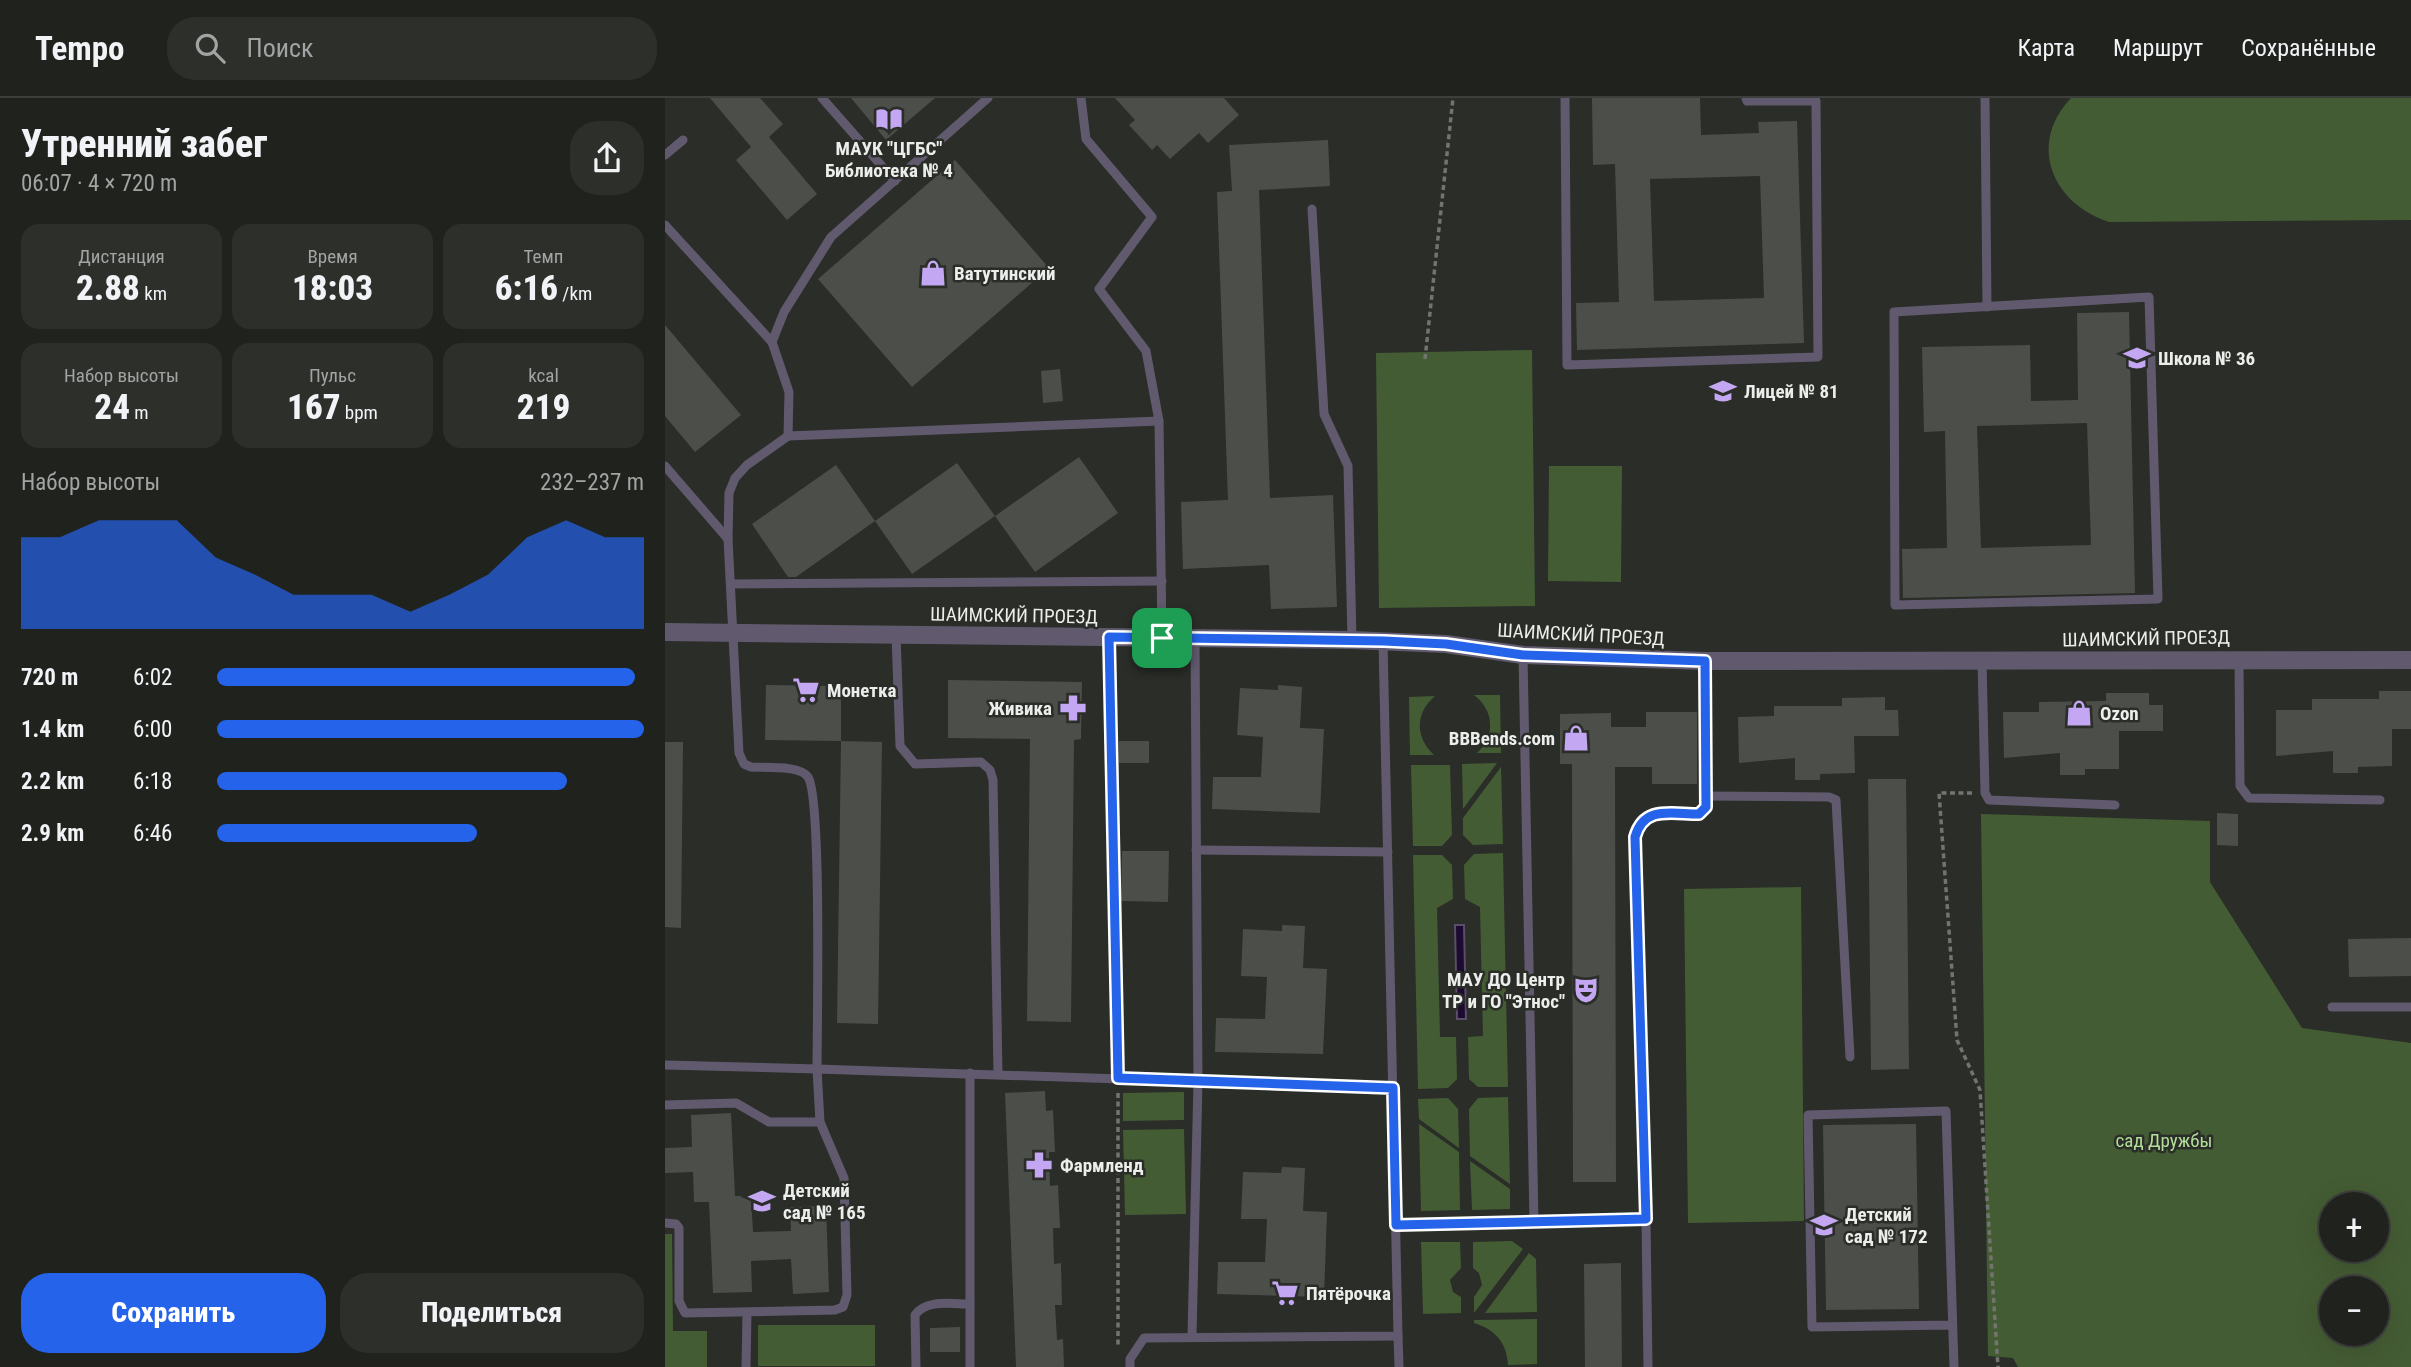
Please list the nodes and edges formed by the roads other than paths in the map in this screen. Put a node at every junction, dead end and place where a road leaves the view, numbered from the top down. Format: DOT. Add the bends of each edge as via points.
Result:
graph roads {
  1 [pos="822,98"];
  2 [pos="988,98"];
  3 [pos="1081,98"];
  4 [pos="1565,98"];
  5 [pos="1746,98"];
  6 [pos="1985,98"];
  7 [pos="683,140"];
  8 [pos="665,155"];
  9 [pos="895,180"];
  10 [pos="1312,209"];
  11 [pos="665,225"];
  12 [pos="1987,307"];
  13 [pos="772,342"];
  14 [pos="1159,421"];
  15 [pos="788,436"];
  16 [pos="665,466"];
  17 [pos="728,539"];
  18 [pos="1162,582"];
  19 [pos="731,584"];
  20 [pos="665,632"];
  21 [pos="734,633"];
  22 [pos="895,635"];
  23 [pos="1162,638"];
  24 [pos="1195,639"];
  25 [pos="1352,640"];
  26 [pos="1384,641"];
  27 [pos="1523,655"];
  28 [pos="2239,658"];
  29 [pos="1982,660"];
  30 [pos="2411,660"];
  31 [pos="1705,661"];
  32 [pos="1707,796"];
  33 [pos="2380,800"];
  34 [pos="2115,805"];
  35 [pos="1196,850"];
  36 [pos="1388,852"];
  37 [pos="2332,1007"];
  38 [pos="2411,1007"];
  39 [pos="1850,1057"];
  40 [pos="665,1065"];
  41 [pos="817,1069"];
  42 [pos="970,1073"];
  43 [pos="998,1074"];
  44 [pos="1198,1081"];
  45 [pos="1393,1088"];
  46 [pos="665,1105"];
  47 [pos="820,1122"];
  48 [pos="1646,1219"];
  49 [pos="1534,1222"];
  50 [pos="665,1223"];
  51 [pos="1396,1225"];
  52 [pos="969,1304"];
  53 [pos="747,1313"];
  54 [pos="1952,1325"];
  55 [pos="1192,1335"];
  56 [pos="1398,1336"];
  57 [pos="746,1367"];
  58 [pos="916,1367"];
  59 [pos="970,1367"];
  60 [pos="1130,1367"];
  61 [pos="1399,1367"];
  62 [pos="1648,1367"];
  63 [pos="1954,1367"];
  1 -- 9 [label="lane"];
  2 -- 9 [label="lane"];
  3 -- 14 [label="lane" via="1086,139 1152,217 1099,289 1146,351"];
  4 -- 5 [label="lane" via="1567,365 1818,356 1816,101 1747,102"];
  6 -- 12 [label="lane"];
  7 -- 8 [label="lane"];
  9 -- 13 [label="lane" via="831,237 784,312"];
  10 -- 25 [label="lane" via="1324,414 1348,466"];
  11 -- 13 [label="lane"];
  12 -- 12 [label="lane" via="1894,312 1895,605 2158,599 2149,297"];
  13 -- 15 [label="lane" via="789,392"];
  14 -- 15 [label="lane"];
  14 -- 18 [label="lane"];
  15 -- 17 [label="lane" via="735,478 729,493"];
  16 -- 17 [label="lane"];
  17 -- 19 [label="lane"];
  18 -- 19 [label="lane"];
  18 -- 23 [label="lane"];
  19 -- 21 [label="lane"];
  20 -- 21 [label="street, ШАИМСКИЙ ПРОЕЗД"];
  21 -- 22 [label="street, ШАИМСКИЙ ПРОЕЗД"];
  21 -- 41 [label="lane" via="741,759 751,767 800,771 811,785 816,833"];
  22 -- 23 [label="street, ШАИМСКИЙ ПРОЕЗД"];
  22 -- 43 [label="lane" via="900,746 907,757 915,764 981,762 993,780"];
  23 -- 24 [label="street, ШАИМСКИЙ ПРОЕЗД"];
  24 -- 25 [label="street, ШАИМСКИЙ ПРОЕЗД"];
  24 -- 35 [label="lane"];
  25 -- 26 [label="street, ШАИМСКИЙ ПРОЕЗД"];
  26 -- 27 [label="street, ШАИМСКИЙ ПРОЕЗД"];
  26 -- 36 [label="lane"];
  27 -- 31 [label="street, ШАИМСКИЙ ПРОЕЗД"];
  27 -- 49 [label="lane"];
  28 -- 29 [label="street, ШАИМСКИЙ ПРОЕЗД"];
  28 -- 30 [label="street, ШАИМСКИЙ ПРОЕЗД"];
  28 -- 33 [label="lane" via="2240,786 2244,794 2249,798"];
  29 -- 31 [label="street, ШАИМСКИЙ ПРОЕЗД"];
  29 -- 34 [label="lane" via="1985,793 1989,800"];
  31 -- 32 [label="lane"];
  32 -- 39 [label="lane" via="1836,800"];
  32 -- 48 [label="lane" via="1706,807 1699,814 1649,814 1639,822 1635,837"];
  35 -- 36 [label="lane"];
  35 -- 44 [label="lane"];
  36 -- 45 [label="lane"];
  37 -- 38 [label="lane"];
  40 -- 41 [label="lane"];
  41 -- 42 [label="lane"];
  41 -- 47 [label="lane"];
  42 -- 43 [label="lane"];
  42 -- 52 [label="lane"];
  43 -- 44 [label="lane"];
  44 -- 45 [label="lane"];
  44 -- 55 [label="lane"];
  45 -- 51 [label="lane"];
  46 -- 47 [label="lane" via="736,1103 769,1122"];
  47 -- 53 [label="lane" via="844,1178 846,1301 835,1310"];
  48 -- 49 [label="lane"];
  48 -- 62 [label="lane"];
  49 -- 51 [label="lane"];
  50 -- 53 [label="lane" via="679,1228 679,1301 685,1313"];
  51 -- 56 [label="lane"];
  52 -- 58 [label="lane" via="920,1308 915,1315"];
  52 -- 59 [label="lane"];
  53 -- 57 [label="lane"];
  54 -- 54 [label="lane" via="1946,1111 1808,1115 1812,1327"];
  54 -- 63 [label="lane"];
  55 -- 56 [label="lane"];
  55 -- 60 [label="lane" via="1144,1338"];
  56 -- 61 [label="lane"];
}
